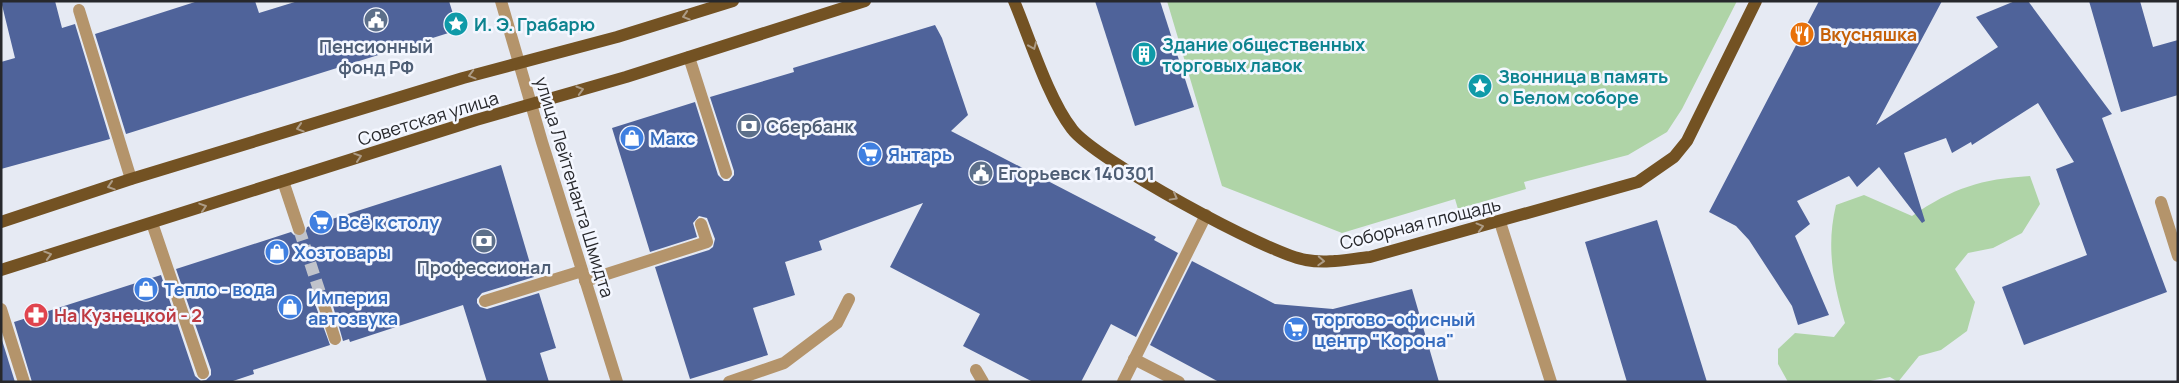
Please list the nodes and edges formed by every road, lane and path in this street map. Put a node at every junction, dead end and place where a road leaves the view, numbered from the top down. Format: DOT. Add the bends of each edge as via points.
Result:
graph roads {
  1 [pos="501,1"];
  2 [pos="733,1"];
  3 [pos="865,1"];
  4 [pos="1014,1"];
  5 [pos="1756,1"];
  6 [pos="79,10"];
  7 [pos="688,57"];
  8 [pos="519,62"];
  9 [pos="530,105"];
  10 [pos="726,174"];
  11 [pos="131,179"];
  12 [pos="283,181"];
  13 [pos="2161,202"];
  14 [pos="1206,215"];
  15 [pos="1,222"];
  16 [pos="152,222"];
  17 [pos="1500,222"];
  18 [pos="701,224"];
  19 [pos="299,229"];
  20 [pos="2178,256"];
  21 [pos="1,270"];
  22 [pos="584,276"];
  23 [pos="849,299"];
  24 [pos="485,301"];
  25 [pos="323,302"];
  26 [pos="1,309"];
  27 [pos="335,339"];
  28 [pos="1134,359"];
  29 [pos="976,370"];
  30 [pos="203,374"];
  31 [pos="24,382"];
  32 [pos="617,382"];
  33 [pos="729,382"];
  34 [pos="983,382"];
  35 [pos="1123,382"];
  36 [pos="1179,382"];
  37 [pos="1551,382"];
  1 -- 8 [label="street, улица Лейтенанта Шмидта"];
  2 -- 8 [label="main road, Советская улица, one-way" via="617,37"];
  3 -- 7 [label="main road, Советская улица"];
  4 -- 14 [label="main road, Соборная площадь, one-way" via="1058,106 1072,130 1088,146 1114,163"];
  5 -- 17 [label="main road, Соборная площадь" via="1687,141 1674,158 1638,182"];
  6 -- 11 [label="street"];
  9 -- 7 [label="main road, Советская улица, one-way"];
  7 -- 10 [label="street"];
  8 -- 9 [label="street, улица Лейтенанта Шмидта"];
  8 -- 11 [label="main road, Советская улица, one-way"];
  12 -- 9 [label="main road, Советская улица, one-way"];
  9 -- 22 [label="street, улица Лейтенанта Шмидта"];
  11 -- 15 [label="main road, Советская улица, one-way"];
  16 -- 12 [label="main road, Советская улица, one-way"];
  12 -- 19 [label="street"];
  13 -- 20 [label="street"];
  14 -- 17 [label="main road, Соборная площадь, one-way" via="1286,255 1329,262 1370,257"];
  14 -- 28 [label="street"];
  21 -- 16 [label="main road, Советская улица, one-way"];
  16 -- 30 [label="street"];
  17 -- 37 [label="street"];
  18 -- 22 [label="street" via="707,242"];
  22 -- 24 [label="street"];
  22 -- 32 [label="street, улица Лейтенанта Шмидта"];
  23 -- 33 [label="street" via="837,323 784,363"];
  25 -- 27 [label="street"];
  26 -- 31 [label="street"];
  28 -- 35 [label="street"];
  28 -- 36 [label="street"];
  29 -- 34 [label="street"];
}
